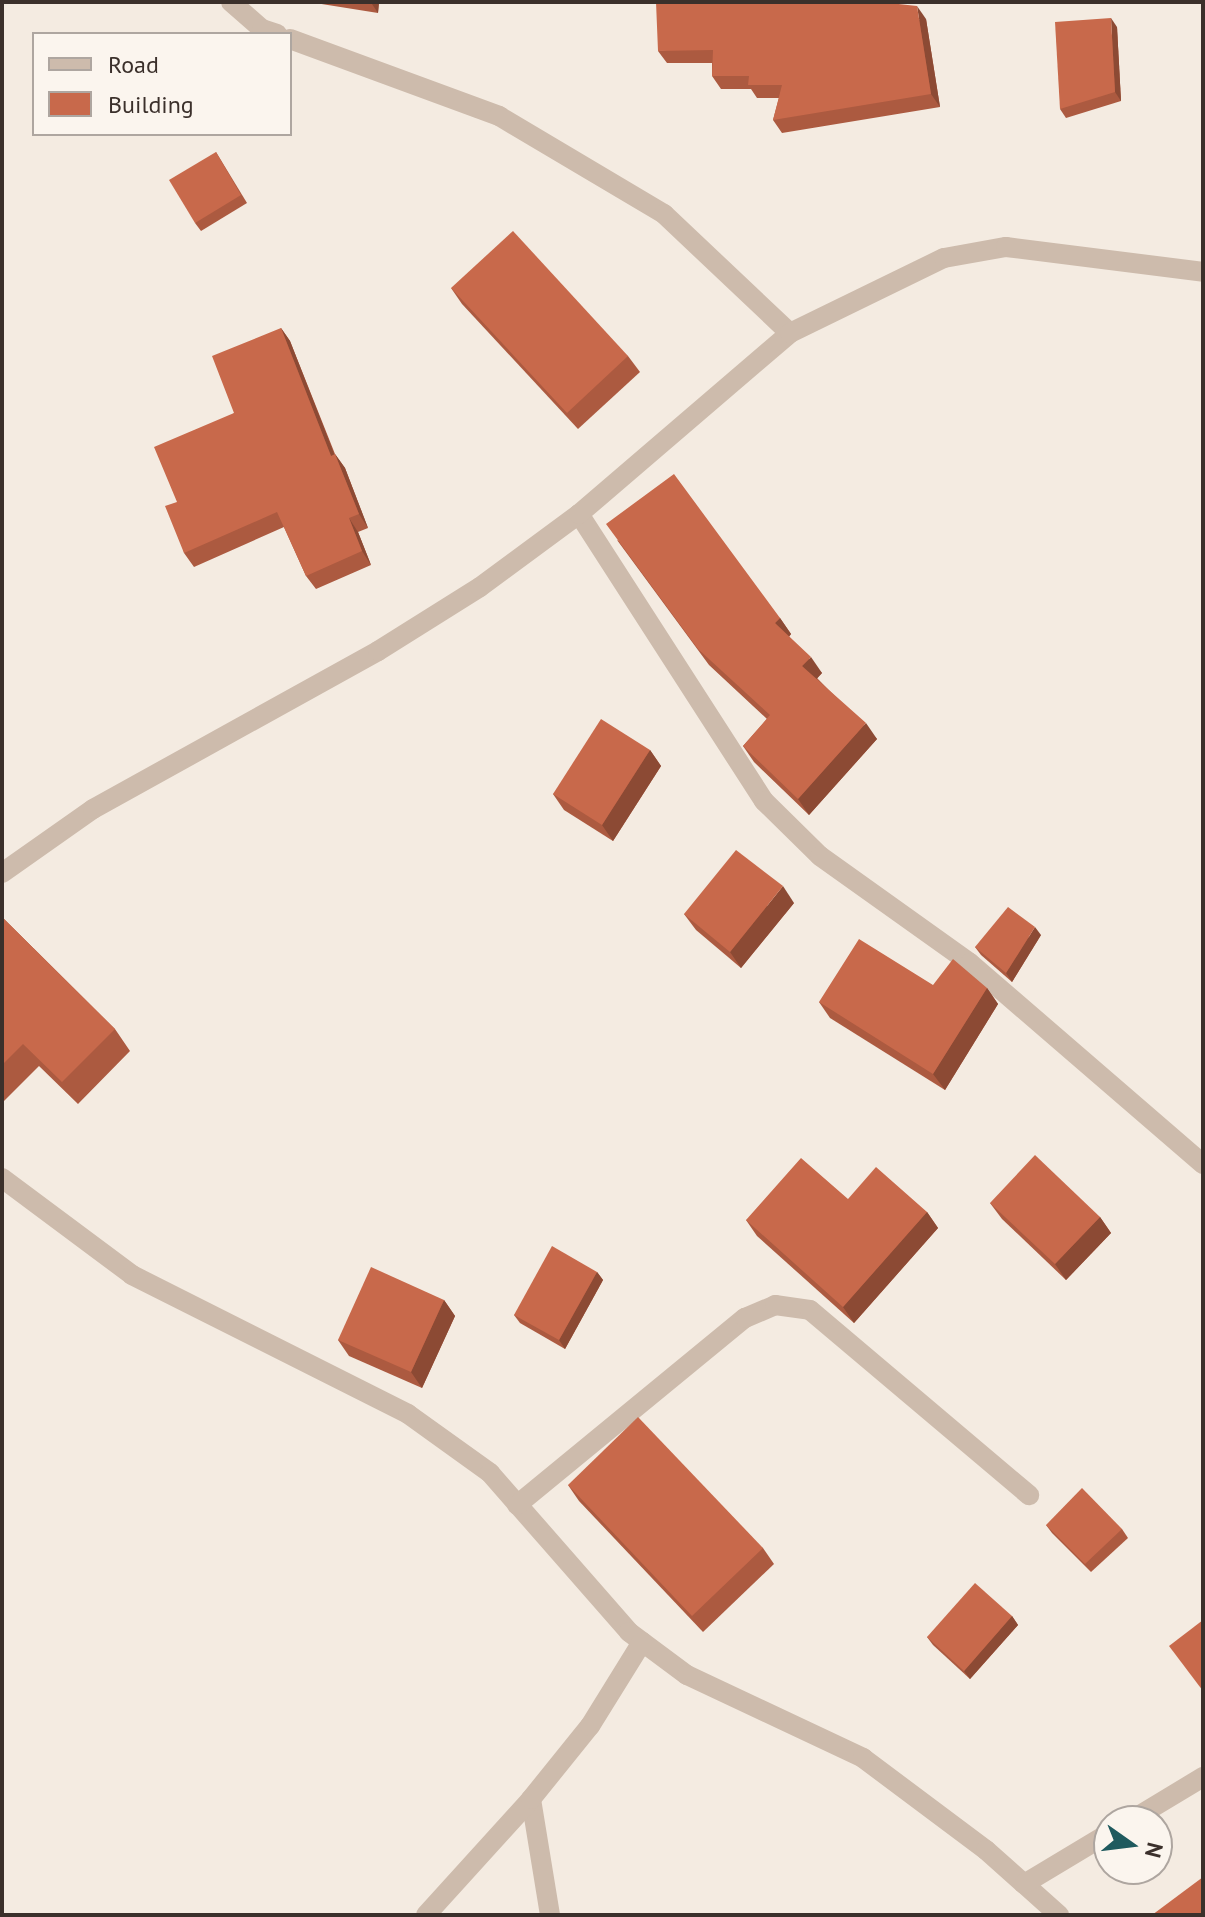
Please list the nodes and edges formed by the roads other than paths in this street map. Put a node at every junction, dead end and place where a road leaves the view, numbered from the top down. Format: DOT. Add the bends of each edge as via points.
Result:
graph roads {
  1 [pos="231,2"];
  2 [pos="271,32"];
  3 [pos="292,40"];
  4 [pos="1203,272"];
  5 [pos="790,333"];
  6 [pos="579,514"];
  7 [pos="2,873"];
  8 [pos="1203,1164"];
  9 [pos="2,1178"];
  10 [pos="1029,1495"];
  11 [pos="517,1505"];
  12 [pos="642,1642"];
  13 [pos="1203,1777"];
  14 [pos="531,1799"];
  15 [pos="1157,1805"];
  16 [pos="1093,1843"];
  17 [pos="1024,1884"];
  18 [pos="426,1915"];
  19 [pos="550,1915"];
  20 [pos="1059,1915"];
  1 -- 2 [label="street"];
  3 -- 5 [label="street" via="513,124 664,214"];
  4 -- 5 [label="street" via="1006,247 944,258"];
  5 -- 6 [label="street"];
  6 -- 7 [label="street" via="480,587 378,651 93,809"];
  6 -- 8 [label="street" via="764,801 820,856 970,963"];
  9 -- 11 [label="street" via="132,1275 408,1414 490,1473"];
  10 -- 11 [label="street" via="810,1310 775,1305 745,1318"];
  11 -- 12 [label="street"];
  12 -- 14 [label="street" via="590,1726"];
  12 -- 17 [label="street" via="687,1675 863,1758"];
  13 -- 15 [label="street"];
  14 -- 18 [label="street"];
  14 -- 19 [label="street"];
  16 -- 17 [label="street"];
  17 -- 20 [label="street"];
}
